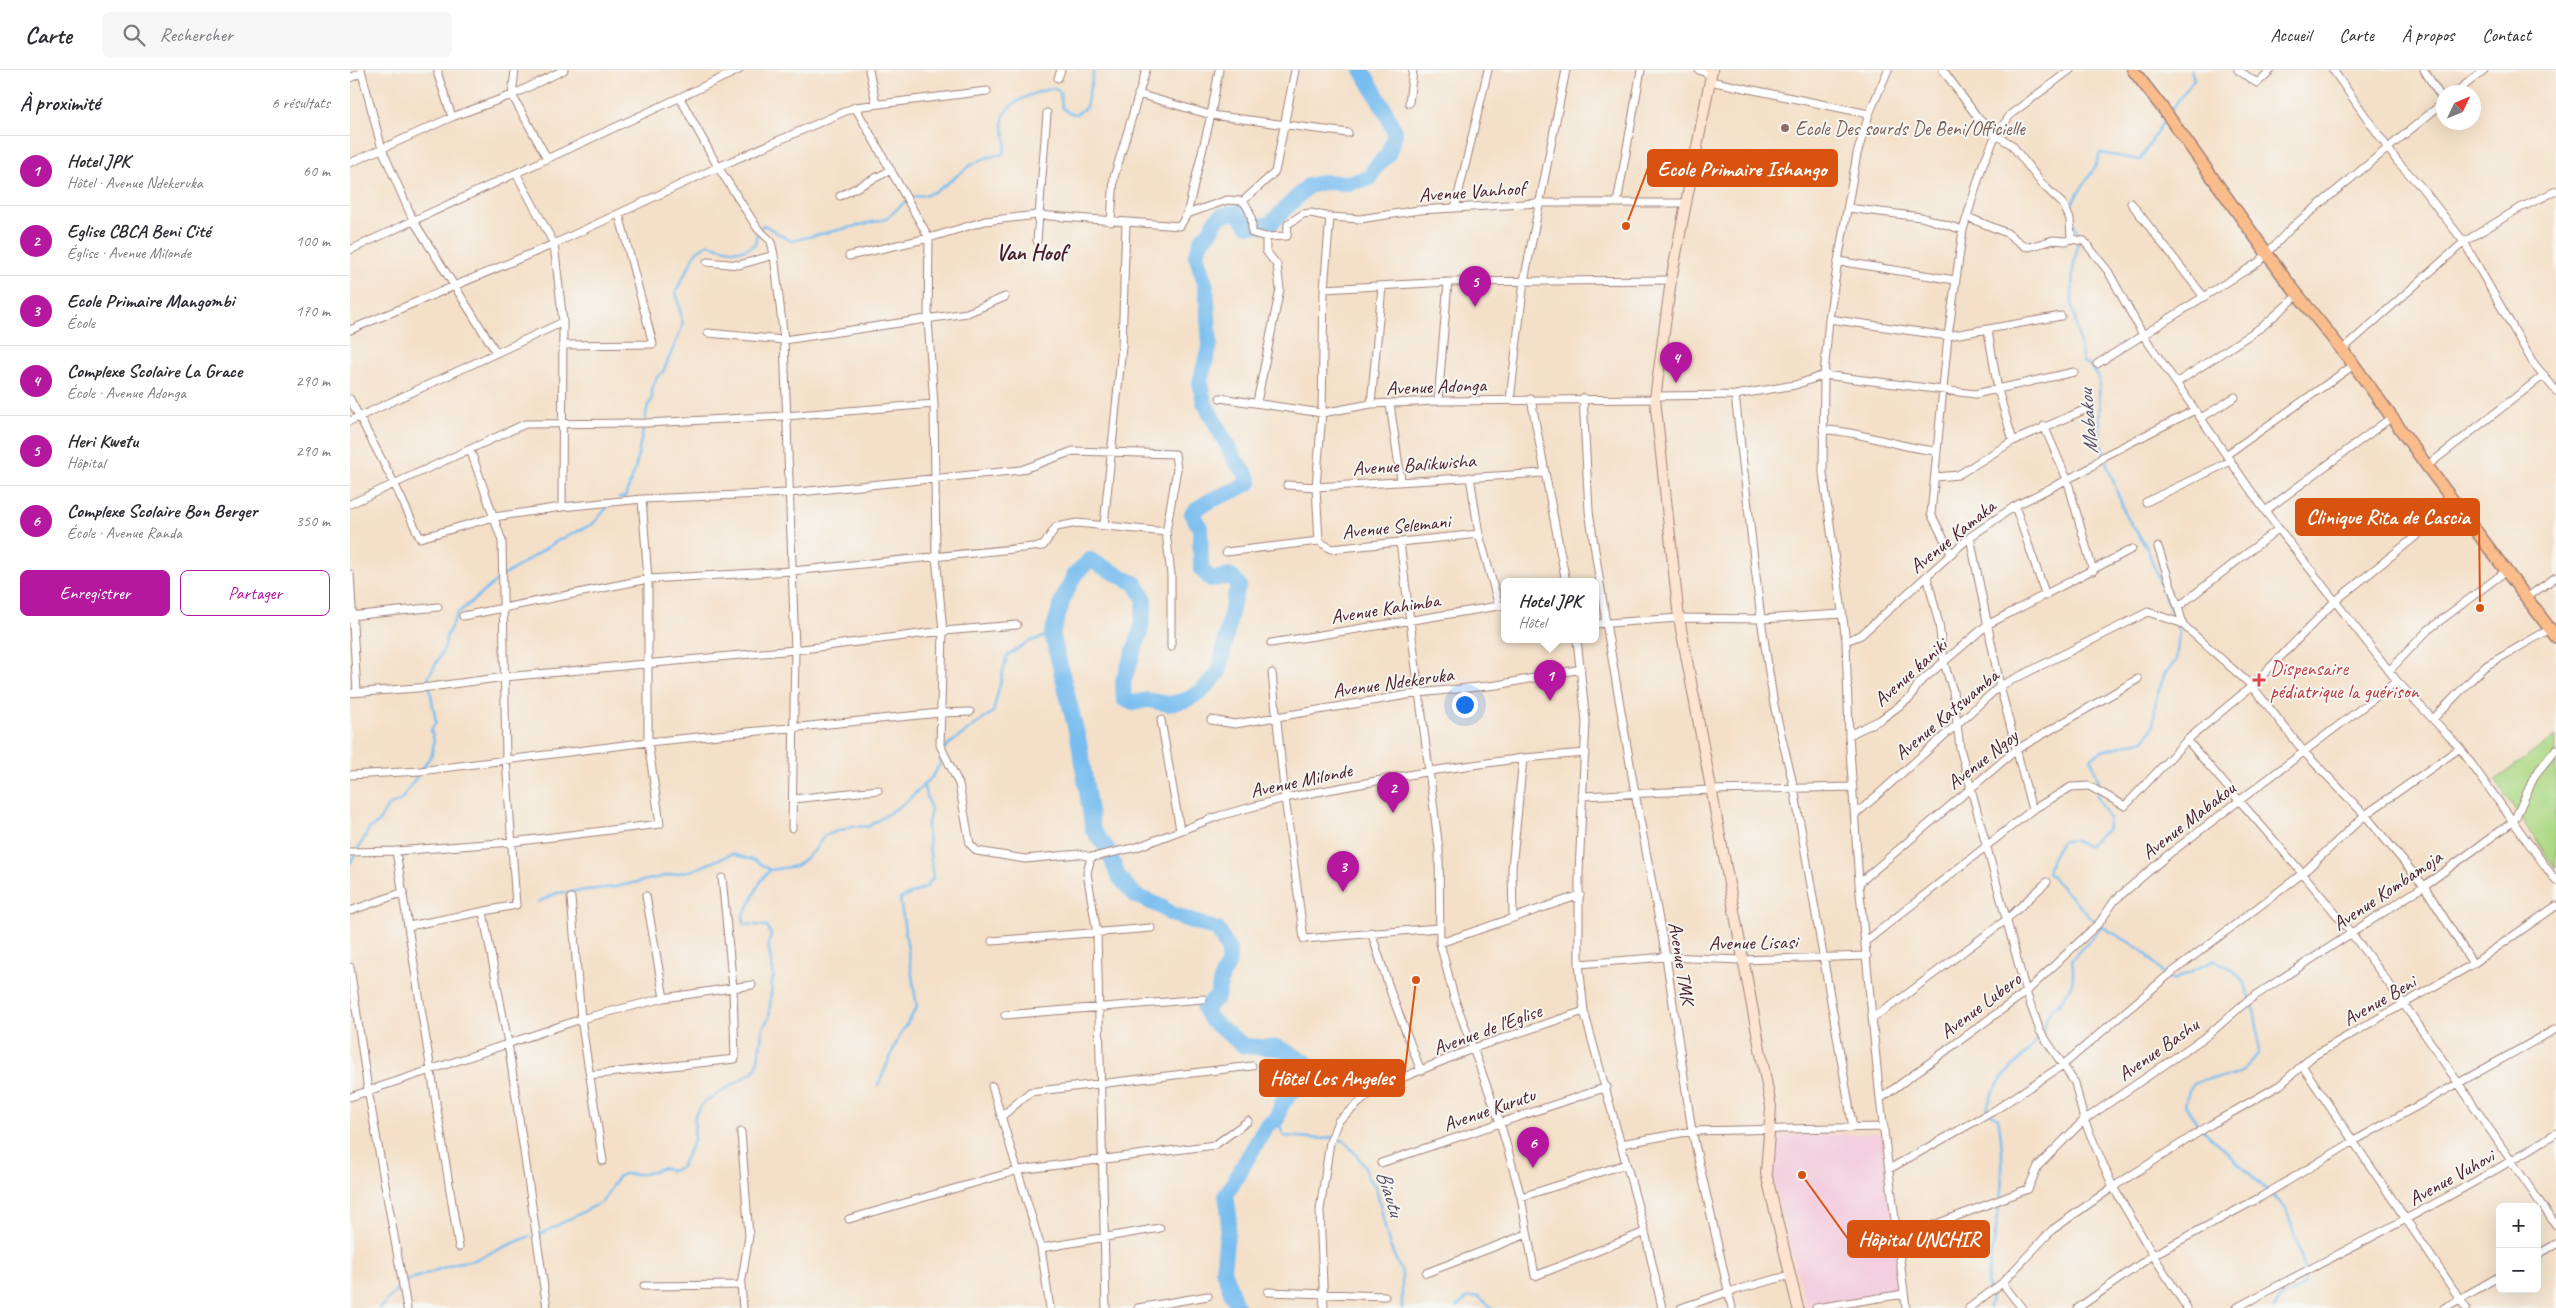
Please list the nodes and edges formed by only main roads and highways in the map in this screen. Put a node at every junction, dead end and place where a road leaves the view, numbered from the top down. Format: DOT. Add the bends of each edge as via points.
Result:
graph roads {
  1 [pos="2133,70"];
  2 [pos="2553,633"];
  1 -- 2 [label="main road"];
}
